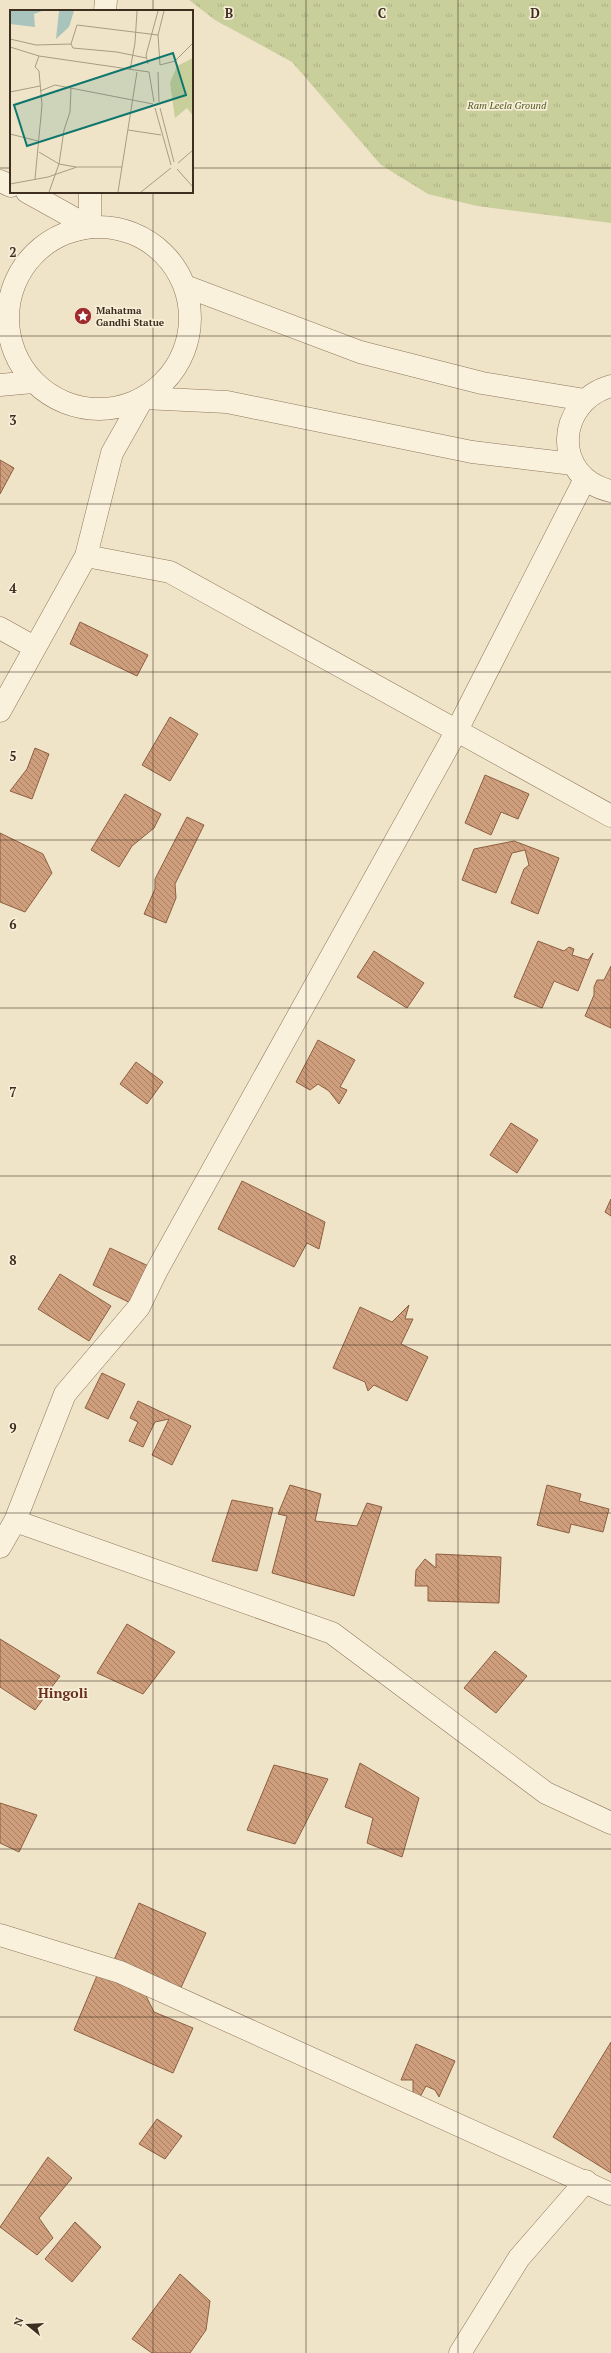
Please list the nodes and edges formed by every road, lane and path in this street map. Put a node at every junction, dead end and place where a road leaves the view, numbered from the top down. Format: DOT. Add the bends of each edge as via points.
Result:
graph roads {
  1 [pos="106,0"];
  2 [pos="105,10"];
  3 [pos="0,182"];
  4 [pos="10,186"];
  5 [pos="29,193"];
  6 [pos="90,193"];
  7 [pos="90,227"];
  8 [pos="184,286"];
  9 [pos="33,382"];
  10 [pos="0,385"];
  11 [pos="611,386"];
  12 [pos="143,398"];
  13 [pos="585,400"];
  14 [pos="579,472"];
  15 [pos="611,491"];
  16 [pos="86,556"];
  17 [pos="0,628"];
  18 [pos="34,647"];
  19 [pos="0,711"];
  20 [pos="456,732"];
  21 [pos="611,816"];
  22 [pos="15,1521"];
  23 [pos="0,1547"];
  24 [pos="611,1824"];
  25 [pos="0,1935"];
  26 [pos="586,2181"];
  27 [pos="611,2194"];
  28 [pos="460,2353"];
  1 -- 2 [label="street"];
  3 -- 4 [label="street"];
  5 -- 7 [label="street"];
  6 -- 7 [label="street"];
  7 -- 8 [label="street" via="120,229 147,240 170,260"];
  7 -- 9 [label="street" via="61,235 37,251 19,273 9,301 8,330 16,358"];
  8 -- 12 [label="street" via="190,311 188,337 180,362 164,383"];
  8 -- 13 [label="street" via="360,352 482,383"];
  9 -- 10 [label="street"];
  9 -- 12 [label="street" via="57,400 85,409 115,408"];
  11 -- 13 [label="street" via="599,390"];
  12 -- 14 [label="street" via="227,402"];
  12 -- 16 [label="street" via="112,453"];
  13 -- 14 [label="street" via="574,414 568,430 568,448"];
  14 -- 15 [label="street" via="600,489"];
  14 -- 20 [label="street"];
  16 -- 18 [label="street"];
  16 -- 20 [label="street" via="170,572"];
  17 -- 18 [label="street"];
  18 -- 19 [label="street"];
  20 -- 21 [label="street"];
  20 -- 22 [label="street" via="175,1236 139,1307 65,1394"];
  22 -- 23 [label="street"];
  22 -- 24 [label="street" via="332,1633 546,1793"];
  25 -- 26 [label="street" via="120,1972"];
  26 -- 27 [label="street"];
  26 -- 28 [label="street" via="520,2258"];
}
